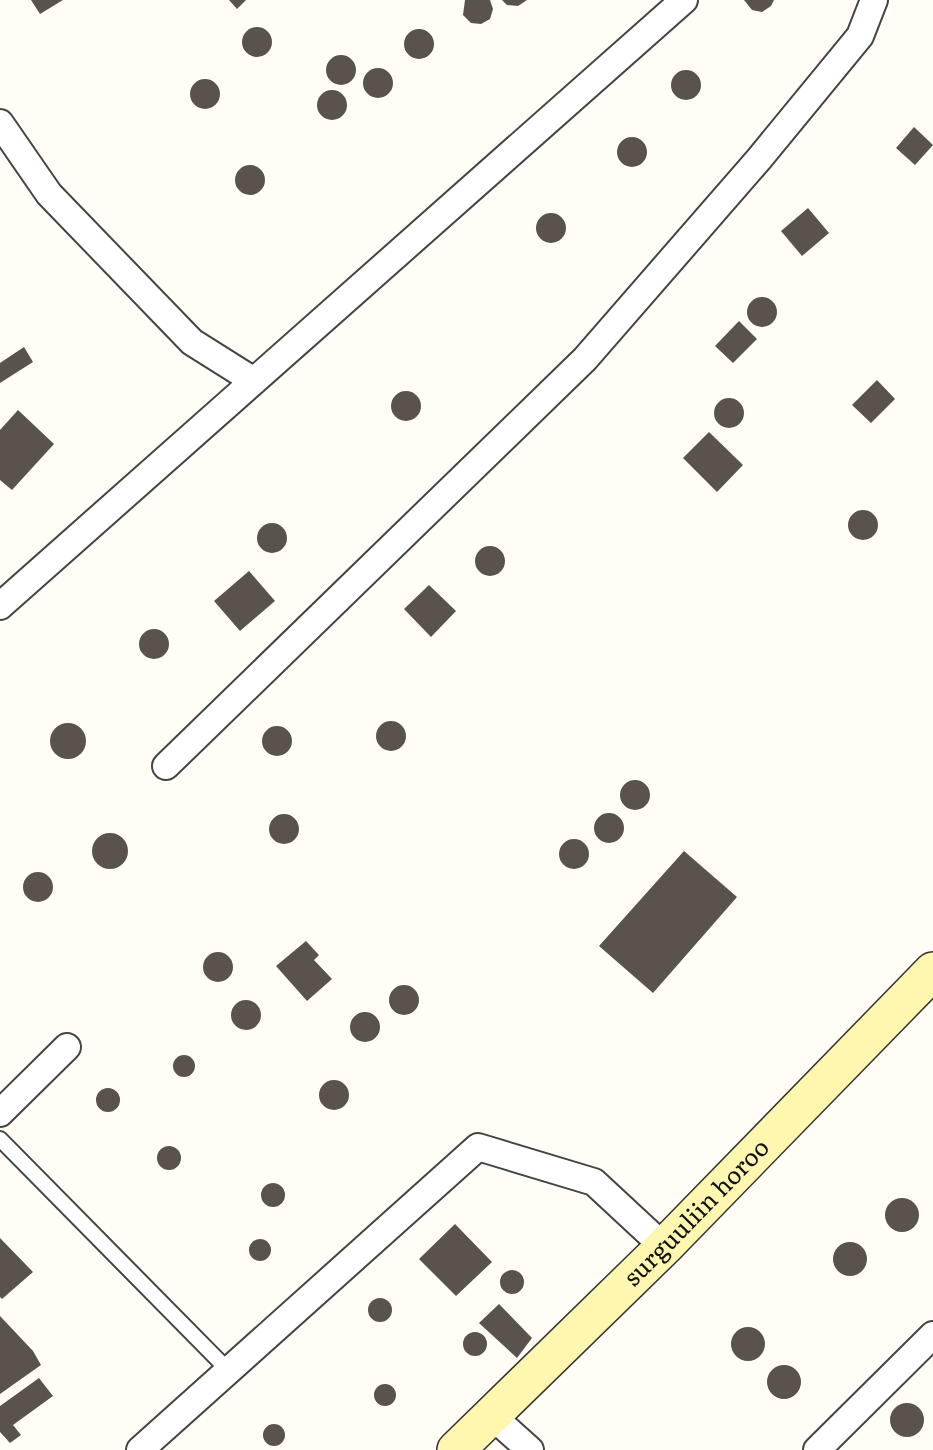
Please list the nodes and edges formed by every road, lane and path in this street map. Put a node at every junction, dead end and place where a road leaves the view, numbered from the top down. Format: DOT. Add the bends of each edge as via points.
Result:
graph roads {
  1 [pos="684,0"];
  2 [pos="874,0"];
  3 [pos="0,123"];
  4 [pos="254,380"];
  5 [pos="0,606"];
  6 [pos="166,766"];
  7 [pos="933,971"];
  8 [pos="66,1047"];
  9 [pos="0,1113"];
  10 [pos="0,1139"];
  11 [pos="664,1247"];
  12 [pos="933,1335"];
  13 [pos="228,1370"];
  14 [pos="491,1415"];
  15 [pos="140,1450"];
  16 [pos="456,1450"];
  17 [pos="530,1450"];
  18 [pos="817,1450"];
  1 -- 4 [label="street"];
  2 -- 6 [label="street" via="860,36 760,159 585,359"];
  3 -- 4 [label="street" via="49,194 192,342"];
  4 -- 5 [label="street"];
  7 -- 11 [label="street, surguuliin horoo"];
  8 -- 9 [label="street"];
  10 -- 13 [label="lane"];
  11 -- 13 [label="street" via="594,1182 478,1147"];
  11 -- 14 [label="street, surguuliin horoo"];
  12 -- 18 [label="street"];
  13 -- 15 [label="street"];
  14 -- 16 [label="street, surguuliin horoo"];
  14 -- 17 [label="street"];
}
